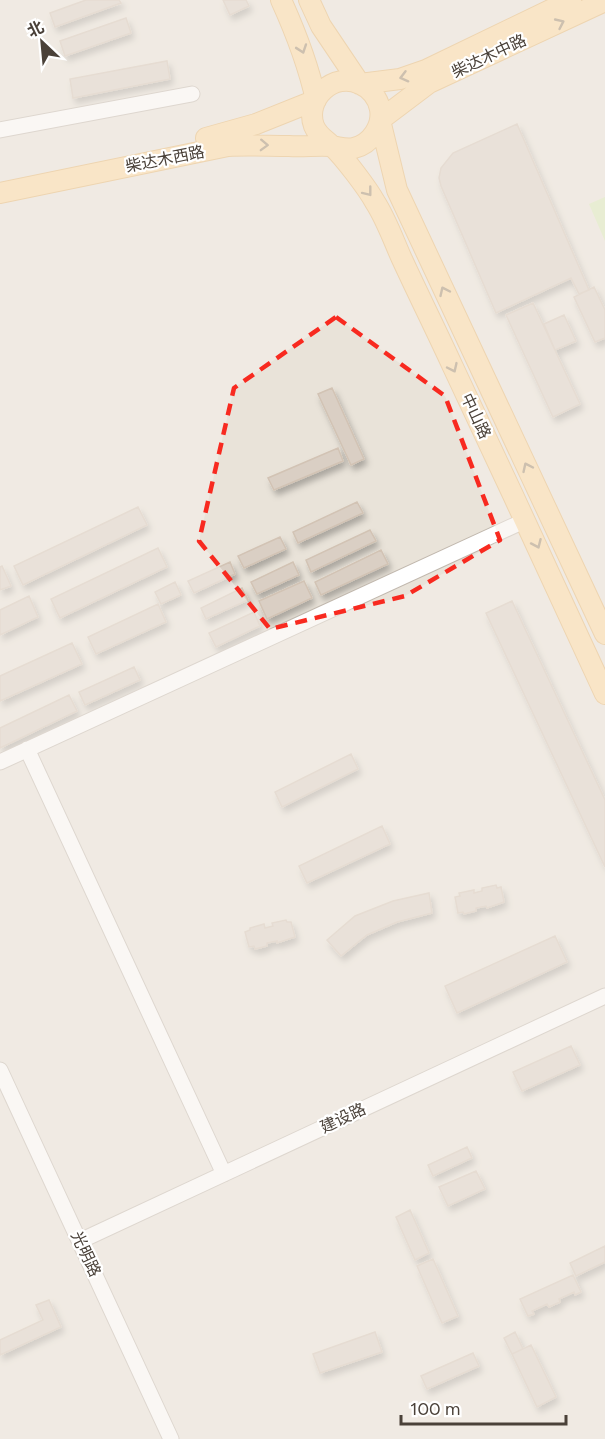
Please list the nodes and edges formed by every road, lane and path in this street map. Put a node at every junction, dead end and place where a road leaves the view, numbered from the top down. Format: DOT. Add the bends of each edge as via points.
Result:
graph roads {
  1 [pos="281,0"];
  2 [pos="309,0"];
  3 [pos="571,0"];
  4 [pos="605,1"];
  5 [pos="360,84"];
  6 [pos="192,94"];
  7 [pos="315,100"];
  8 [pos="380,120"];
  9 [pos="0,130"];
  10 [pos="332,146"];
  11 [pos="0,180"];
  12 [pos="0,193"];
  13 [pos="526,519"];
  14 [pos="605,634"];
  15 [pos="605,694"];
  16 [pos="27,749"];
  17 [pos="0,762"];
  18 [pos="605,996"];
  19 [pos="2,1080"];
  20 [pos="224,1174"];
  21 [pos="80,1241"];
  22 [pos="171,1439"];
  1 -- 7 [label="main road, one-way" via="301,46"];
  2 -- 5 [label="main road"];
  3 -- 5 [label="main road, 柴达木中路, one-way" via="426,70 400,79"];
  8 -- 4 [label="main road, 柴达木中路, one-way" via="429,83"];
  5 -- 7 [label="main road" via="331,84"];
  5 -- 8 [label="main road" via="377,100"];
  6 -- 9 [label="street"];
  7 -- 10 [label="main road" via="315,129"];
  7 -- 11 [label="main road, 柴达木西路" via="224,135"];
  8 -- 10 [label="main road" via="375,133 361,145 347,149"];
  14 -- 8 [label="main road, 中山路, one-way" via="397,190"];
  12 -- 10 [label="main road, 柴达木西路, one-way" via="228,146"];
  10 -- 13 [label="main road, 中山路, one-way" via="375,201"];
  13 -- 15 [label="main road, 中山路, one-way"];
  13 -- 16 [label="street"];
  16 -- 17 [label="street"];
  16 -- 20 [label="street"];
  18 -- 20 [label="street, 建设路"];
  19 -- 21 [label="street, 光明路"];
  20 -- 21 [label="street, 建设路"];
  21 -- 22 [label="street, 光明路"];
}
